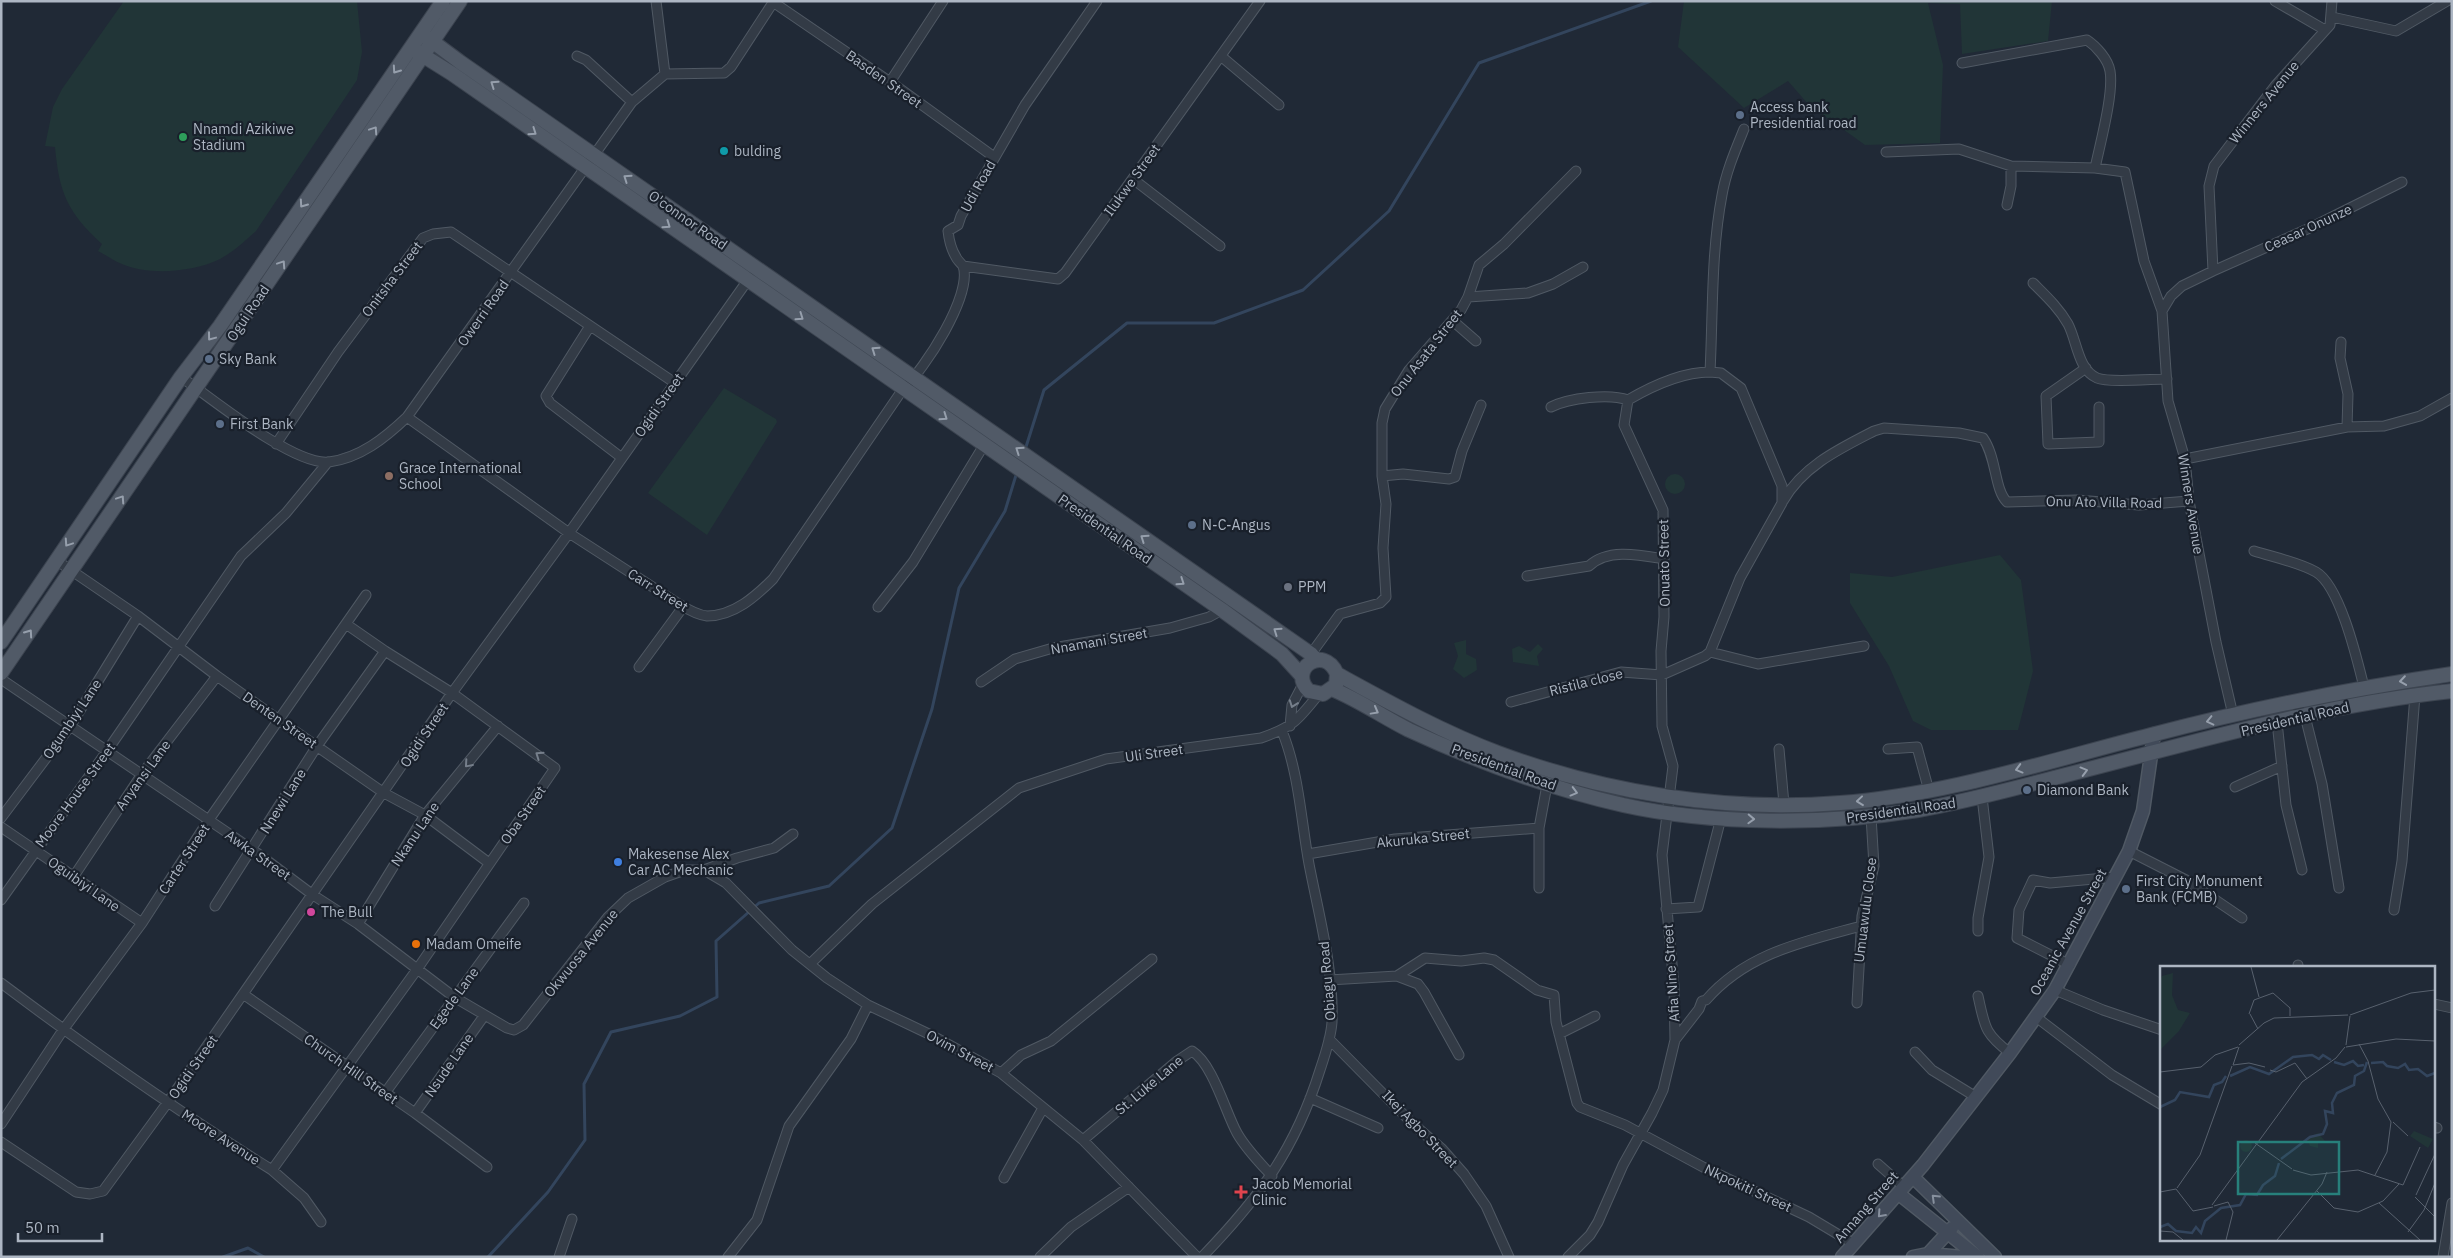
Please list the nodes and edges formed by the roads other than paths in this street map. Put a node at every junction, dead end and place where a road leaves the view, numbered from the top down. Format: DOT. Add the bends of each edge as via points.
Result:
graph roads {
  1 [pos="443,1"];
  2 [pos="460,1"];
  3 [pos="656,1"];
  4 [pos="943,1"];
  5 [pos="1097,1"];
  6 [pos="1260,1"];
  7 [pos="2275,1"];
  8 [pos="2332,1"];
  9 [pos="2447,1"];
  10 [pos="774,2"];
  11 [pos="2332,17"];
  12 [pos="447,20"];
  13 [pos="2325,30"];
  14 [pos="421,33"];
  15 [pos="434,41"];
  16 [pos="411,48"];
  17 [pos="424,56"];
  18 [pos="577,56"];
  19 [pos="1222,57"];
  20 [pos="460,62"];
  21 [pos="1962,63"];
  22 [pos="451,73"];
  23 [pos="665,74"];
  24 [pos="410,76"];
  25 [pos="890,82"];
  26 [pos="632,102"];
  27 [pos="1279,105"];
  28 [pos="1744,129"];
  29 [pos="1886,152"];
  30 [pos="594,155"];
  31 [pos="994,157"];
  32 [pos="2011,166"];
  33 [pos="585,168"];
  34 [pos="2095,168"];
  35 [pos="1576,172"];
  36 [pos="1133,179"];
  37 [pos="2402,182"];
  38 [pos="2007,205"];
  39 [pos="1220,246"];
  40 [pos="963,266"];
  41 [pos="1583,267"];
  42 [pos="757,268"];
  43 [pos="2213,271"];
  44 [pos="511,272"];
  45 [pos="748,281"];
  46 [pos="2033,283"];
  47 [pos="1468,298"];
  48 [pos="2162,311"];
  49 [pos="1453,320"];
  50 [pos="590,326"];
  51 [pos="1476,341"];
  52 [pos="2341,342"];
  53 [pos="2086,368"];
  54 [pos="1710,372"];
  55 [pos="181,376"];
  56 [pos="916,378"];
  57 [pos="2167,379"];
  58 [pos="675,383"];
  59 [pos="197,388"];
  60 [pos="904,389"];
  61 [pos="2452,398"];
  62 [pos="1628,400"];
  63 [pos="1481,405"];
  64 [pos="1551,407"];
  65 [pos="2099,407"];
  66 [pos="407,417"];
  67 [pos="2347,427"];
  68 [pos="276,444"];
  69 [pos="985,445"];
  70 [pos="622,458"];
  71 [pos="2185,459"];
  72 [pos="328,462"];
  73 [pos="1050,472"];
  74 [pos="1382,476"];
  75 [pos="1041,484"];
  76 [pos="2188,501"];
  77 [pos="1782,503"];
  78 [pos="569,533"];
  79 [pos="2254,551"];
  80 [pos="1664,559"];
  81 [pos="56,560"];
  82 [pos="71,572"];
  83 [pos="1527,576"];
  84 [pos="366,595"];
  85 [pos="683,606"];
  86 [pos="878,607"];
  87 [pos="1222,610"];
  88 [pos="1248,610"];
  89 [pos="138,616"];
  90 [pos="1239,622"];
  91 [pos="346,624"];
  92 [pos="1,642"];
  93 [pos="178,646"];
  94 [pos="1864,646"];
  95 [pos="385,651"];
  96 [pos="1710,652"];
  97 [pos="1313,657"];
  98 [pos="639,667"];
  99 [pos="1,673"];
  100 [pos="1337,674"];
  101 [pos="2452,674"];
  102 [pos="1662,675"];
  103 [pos="217,676"];
  104 [pos="1,679"];
  105 [pos="1303,680"];
  106 [pos="981,682"];
  107 [pos="2364,687"];
  108 [pos="1332,689"];
  109 [pos="2452,691"];
  110 [pos="452,693"];
  111 [pos="1318,695"];
  112 [pos="2416,695"];
  113 [pos="1511,702"];
  114 [pos="2293,702"];
  115 [pos="2233,715"];
  116 [pos="2306,716"];
  117 [pos="279,720"];
  118 [pos="2277,722"];
  119 [pos="70,725"];
  120 [pos="498,726"];
  121 [pos="1286,728"];
  122 [pos="2154,734"];
  123 [pos="317,746"];
  124 [pos="1779,749"];
  125 [pos="1888,749"];
  126 [pos="107,751"];
  127 [pos="2152,753"];
  128 [pos="2282,766"];
  129 [pos="142,774"];
  130 [pos="1547,785"];
  131 [pos="2235,787"];
  132 [pos="1929,791"];
  133 [pos="384,793"];
  134 [pos="1671,797"];
  135 [pos="1982,797"];
  136 [pos="1784,804"];
  137 [pos="1666,811"];
  138 [pos="425,815"];
  139 [pos="1871,816"];
  140 [pos="1,818"];
  141 [pos="1721,818"];
  142 [pos="208,820"];
  143 [pos="1,827"];
  144 [pos="1539,828"];
  145 [pos="793,834"];
  146 [pos="36,850"];
  147 [pos="253,850"];
  148 [pos="2129,851"];
  149 [pos="1308,854"];
  150 [pos="489,863"];
  151 [pos="704,870"];
  152 [pos="2302,870"];
  153 [pos="74,876"];
  154 [pos="2116,877"];
  155 [pos="1539,888"];
  156 [pos="2339,888"];
  157 [pos="313,895"];
  158 [pos="1,900"];
  159 [pos="524,903"];
  160 [pos="215,906"];
  161 [pos="1666,909"];
  162 [pos="2394,910"];
  163 [pos="2242,918"];
  164 [pos="142,923"];
  165 [pos="358,924"];
  166 [pos="1861,926"];
  167 [pos="1978,931"];
  168 [pos="1152,960"];
  169 [pos="810,964"];
  170 [pos="2070,965"];
  171 [pos="418,968"];
  172 [pos="1397,976"];
  173 [pos="1329,980"];
  174 [pos="1,983"];
  175 [pos="2055,990"];
  176 [pos="244,994"];
  177 [pos="454,996"];
  178 [pos="1978,996"];
  179 [pos="1857,1003"];
  180 [pos="2436,1004"];
  181 [pos="868,1005"];
  182 [pos="2452,1008"];
  183 [pos="484,1016"];
  184 [pos="1595,1016"];
  185 [pos="2036,1017"];
  186 [pos="2160,1029"];
  187 [pos="63,1030"];
  188 [pos="514,1030"];
  189 [pos="1559,1034"];
  190 [pos="1329,1038"];
  191 [pos="1675,1040"];
  192 [pos="1915,1052"];
  193 [pos="2010,1054"];
  194 [pos="1459,1055"];
  195 [pos="348,1066"];
  196 [pos="1001,1073"];
  197 [pos="385,1093"];
  198 [pos="1976,1097"];
  199 [pos="1310,1098"];
  200 [pos="168,1102"];
  201 [pos="2160,1104"];
  202 [pos="1043,1108"];
  203 [pos="415,1113"];
  204 [pos="1,1124"];
  205 [pos="1378,1128"];
  206 [pos="1641,1134"];
  207 [pos="1083,1140"];
  208 [pos="1,1142"];
  209 [pos="1878,1164"];
  210 [pos="487,1167"];
  211 [pos="272,1170"];
  212 [pos="1272,1176"];
  213 [pos="1913,1177"];
  214 [pos="1004,1178"];
  215 [pos="1129,1187"];
  216 [pos="1901,1191"];
  217 [pos="2452,1203"];
  218 [pos="572,1219"];
  219 [pos="1959,1220"];
  220 [pos="320,1222"];
  221 [pos="1947,1233"];
  222 [pos="1854,1244"];
  223 [pos="1928,1254"];
  224 [pos="559,1257"];
  225 [pos="728,1257"];
  226 [pos="1040,1257"];
  227 [pos="1197,1257"];
  228 [pos="1202,1257"];
  229 [pos="1509,1257"];
  230 [pos="1568,1257"];
  231 [pos="1842,1257"];
  232 [pos="1912,1257"];
  233 [pos="1962,1257"];
  234 [pos="1978,1257"];
  235 [pos="1995,1257"];
  236 [pos="2444,1257"];
  1 -- 14 [label="main road, Ogui Road"];
  2 -- 12 [label="main road, Ogui Road"];
  3 -- 23 [label="street"];
  4 -- 25 [label="street"];
  5 -- 31 [label="street, Udi Road" via="1025,105"];
  6 -- 19 [label="street, Ilukwe Street"];
  7 -- 13 [label="street"];
  8 -- 11 [label="street, Winners Avenue"];
  9 -- 11 [label="street" via="2396,31"];
  10 -- 23 [label="street" via="724,73"];
  10 -- 25 [label="street, Basden Street"];
  11 -- 13 [label="street, Winners Avenue"];
  12 -- 15 [label="main road, Ogui Road"];
  12 -- 20 [label="main road" via="448,42"];
  13 -- 43 [label="street, Winners Avenue" via="2275,86 2214,166 2209,186"];
  14 -- 15 [label="main road, O'connor Road"];
  14 -- 16 [label="main road, Ogui Road"];
  15 -- 17 [label="main road, Ogui Road"];
  15 -- 20 [label="main road, O'connor Road"];
  16 -- 17 [label="main road, O'connor Road"];
  16 -- 55 [label="main road, Ogui Road, one-way" via="220,326"];
  17 -- 22 [label="main road, O'connor Road"];
  17 -- 24 [label="main road, Ogui Road"];
  18 -- 26 [label="street" via="586,60"];
  19 -- 27 [label="street"];
  19 -- 36 [label="street, Ilukwe Street"];
  30 -- 20 [label="main road, O'connor Road, one-way"];
  21 -- 34 [label="street" via="2087,40 2095,45 2110,71 2108,101"];
  22 -- 24 [label="main road" via="428,72"];
  22 -- 33 [label="main road, O'connor Road, one-way"];
  23 -- 26 [label="street, Owerri Road"];
  59 -- 24 [label="main road, Ogui Road, one-way"];
  25 -- 31 [label="street, Basden Street"];
  26 -- 30 [label="street, Owerri Road"];
  28 -- 54 [label="street" via="1722,195"];
  29 -- 32 [label="street" via="1959,149"];
  30 -- 33 [label="street, Owerri Road"];
  42 -- 30 [label="main road, O'connor Road, one-way"];
  31 -- 40 [label="street, Udi Road" via="958,225 948,231 955,256"];
  32 -- 34 [label="street"];
  32 -- 38 [label="street"];
  33 -- 44 [label="street, Owerri Road"];
  33 -- 45 [label="main road, O'connor Road, one-way"];
  34 -- 48 [label="street, Winners Avenue" via="2125,172 2144,261"];
  35 -- 47 [label="street, Onu Asata Street" via="1504,244 1479,264"];
  36 -- 39 [label="street"];
  36 -- 40 [label="street, Ilukwe Street" via="1058,279"];
  37 -- 43 [label="street, Ceasar Onunze"];
  40 -- 56 [label="street" via="963,286 958,304"];
  41 -- 47 [label="street" via="1554,284 1528,292"];
  42 -- 45 [label="street, Ogidi Street"];
  56 -- 42 [label="main road, O'connor Road, one-way"];
  43 -- 48 [label="street" via="2182,286"];
  44 -- 50 [label="street, Onitsha Street"];
  44 -- 66 [label="street, Owerri Road"];
  44 -- 68 [label="street, Onitsha Street" via="450,232 423,238 338,352"];
  45 -- 58 [label="street, Ogidi Street"];
  45 -- 60 [label="main road, O'connor Road, one-way"];
  46 -- 53 [label="street" via="2068,324"];
  47 -- 49 [label="street, Onu Asata Street"];
  48 -- 57 [label="street, Winners Avenue"];
  49 -- 51 [label="street"];
  49 -- 74 [label="street, Onu Asata Street" via="1409,370 1385,409"];
  50 -- 58 [label="street, Onitsha Street"];
  50 -- 70 [label="street" via="546,396"];
  52 -- 67 [label="street" via="2340,358 2348,394"];
  53 -- 57 [label="street" via="2104,380"];
  53 -- 65 [label="street" via="2046,396 2048,444 2099,442"];
  54 -- 62 [label="street" via="1697,372 1664,382"];
  54 -- 77 [label="street" via="1721,373 1741,388 1782,486"];
  55 -- 59 [label="street, Owerri Road"];
  55 -- 81 [label="main road, Ogui Road, one-way"];
  56 -- 60 [label="street, Carr Street"];
  73 -- 56 [label="main road, Presidential Road, one-way"];
  57 -- 71 [label="street, Winners Avenue" via="2168,401"];
  58 -- 70 [label="street, Ogidi Street"];
  59 -- 68 [label="street, Owerri Road"];
  82 -- 59 [label="main road, Ogui Road, one-way"];
  60 -- 69 [label="main road, Presidential Road, one-way"];
  60 -- 85 [label="street, Carr Street" via="774,578 760,592 739,607 721,614 706,616"];
  61 -- 67 [label="street" via="2420,416 2384,426"];
  62 -- 64 [label="street" via="1592,397"];
  62 -- 80 [label="street, Onuato Street" via="1624,425 1663,510"];
  63 -- 74 [label="street" via="1455,477"];
  66 -- 72 [label="street, Owerri Road" via="373,446"];
  66 -- 78 [label="street, Carr Street"];
  67 -- 71 [label="street"];
  68 -- 72 [label="street, Owerri Road" via="312,460"];
  69 -- 75 [label="main road, Presidential Road"];
  69 -- 86 [label="street" via="913,562"];
  70 -- 78 [label="street, Ogidi Street"];
  71 -- 76 [label="street, Winners Avenue"];
  72 -- 93 [label="street" via="286,513 241,556"];
  73 -- 75 [label="main road"];
  88 -- 73 [label="main road, Presidential Road, one-way"];
  74 -- 97 [label="street, Onu Asata Street" via="1386,504 1383,548 1386,597 1380,602 1340,614"];
  75 -- 87 [label="main road, Presidential Road, one-way"];
  76 -- 77 [label="street, Onu Ato Villa Road" via="2139,505 2077,500 2007,502 2002,497 1994,458 1983,438 1959,433 1884,428 1874,430 1812,466 1791,486"];
  76 -- 115 [label="street, Winners Avenue"];
  77 -- 96 [label="street" via="1740,578"];
  78 -- 85 [label="street, Carr Street"];
  78 -- 110 [label="street, Ogidi Street"];
  79 -- 107 [label="street" via="2316,572 2331,588"];
  80 -- 83 [label="street" via="1632,554 1604,556 1588,566"];
  80 -- 102 [label="street, Onuato Street"];
  81 -- 82 [label="street, Denten Street"];
  81 -- 92 [label="main road, Ogui Road"];
  82 -- 89 [label="street, Denten Street"];
  99 -- 82 [label="main road, Ogui Road, one-way"];
  84 -- 91 [label="street, Carter Street"];
  85 -- 98 [label="street"];
  87 -- 90 [label="main road, Presidential Road"];
  87 -- 106 [label="street, Nnamani Street" via="1170,628 1053,648 1015,659"];
  88 -- 90 [label="main road"];
  97 -- 88 [label="main road, Presidential Road, one-way"];
  89 -- 93 [label="street, Denten Street"];
  89 -- 119 [label="street, Ogumbiyi Lane"];
  90 -- 105 [label="main road, Presidential Road" via="1282,654"];
  91 -- 95 [label="street, Oba Street"];
  91 -- 117 [label="street, Carter Street"];
  93 -- 103 [label="street, Denten Street"];
  93 -- 126 [label="street, Moore House Street"];
  94 -- 96 [label="street" via="1758,664"];
  95 -- 110 [label="street, Oba Street"];
  95 -- 123 [label="street, Nnewi Lane"];
  96 -- 102 [label="street"];
  97 -- 100 [label="main road, Presidential Road" via="1329,663"];
  97 -- 105 [label="main road" via="1305,667"];
  100 -- 108 [label="main road" via="1336,685"];
  100 -- 134 [label="main road, Presidential Road" via="1412,715 1498,753 1588,781"];
  101 -- 107 [label="main road, Presidential Road, one-way"];
  102 -- 113 [label="street, Ristila close" via="1621,672"];
  102 -- 134 [label="street, Onuato Street" via="1662,726 1673,766"];
  103 -- 117 [label="street, Denten Street"];
  103 -- 129 [label="street, Anyansi Lane"];
  104 -- 119 [label="street, Awka Street"];
  105 -- 111 [label="main road, Presidential Road" via="1309,691"];
  105 -- 121 [label="street, Obiagu Road, one-way"];
  107 -- 114 [label="main road, Presidential Road"];
  108 -- 111 [label="main road"];
  108 -- 130 [label="main road, Presidential Road, one-way" via="1406,728 1504,771"];
  109 -- 112 [label="main road, Presidential Road"];
  110 -- 120 [label="street, Oba Street"];
  110 -- 133 [label="street, Ogidi Street"];
  111 -- 121 [label="street" via="1303,716"];
  112 -- 116 [label="main road, Presidential Road"];
  112 -- 162 [label="street" via="2402,861"];
  114 -- 115 [label="main road, Presidential Road"];
  114 -- 116 [label="street"];
  115 -- 122 [label="main road, Presidential Road, one-way"];
  116 -- 118 [label="main road, Presidential Road"];
  116 -- 156 [label="street" via="2322,784"];
  117 -- 123 [label="street, Denten Street"];
  117 -- 142 [label="street, Carter Street"];
  118 -- 127 [label="main road, Presidential Road"];
  118 -- 128 [label="street"];
  119 -- 126 [label="street, Awka Street"];
  119 -- 140 [label="street, Ogumbiyi Lane"];
  120 -- 138 [label="street, Nkanu Lane, one-way"];
  150 -- 120 [label="street, Oba Street, one-way" via="555,770 553,765"];
  121 -- 149 [label="street, Obiagu Road"];
  121 -- 169 [label="street, Uli Street" via="1261,738 1106,759 1019,788 872,904"];
  122 -- 127 [label="main road, Oceanic Avenue Street"];
  122 -- 132 [label="main road, Presidential Road, one-way"];
  123 -- 133 [label="street, Denten Street"];
  123 -- 147 [label="street, Nnewi Lane"];
  124 -- 136 [label="street"];
  125 -- 132 [label="street" via="1917,747"];
  126 -- 129 [label="street, Awka Street"];
  126 -- 146 [label="street, Moore House Street"];
  135 -- 127 [label="main road, Presidential Road, one-way"];
  127 -- 148 [label="main road, Oceanic Avenue Street" via="2143,811"];
  128 -- 131 [label="street"];
  128 -- 152 [label="street" via="2286,805"];
  129 -- 142 [label="street, Awka Street"];
  129 -- 153 [label="street, Anyansi Lane"];
  130 -- 137 [label="main road, Presidential Road, one-way" via="1626,806"];
  130 -- 144 [label="street"];
  132 -- 136 [label="main road, Presidential Road, one-way" via="1839,803"];
  133 -- 138 [label="street, Denten Street"];
  133 -- 157 [label="street, Ogidi Street"];
  134 -- 136 [label="main road, Presidential Road"];
  134 -- 137 [label="street, Onuato Street"];
  135 -- 139 [label="main road, Presidential Road"];
  135 -- 167 [label="street" via="1989,857"];
  137 -- 141 [label="main road, Presidential Road"];
  137 -- 161 [label="street, Afia Nine Street" via="1662,855"];
  138 -- 150 [label="street, Denten Street"];
  138 -- 165 [label="street, Nkanu Lane"];
  141 -- 139 [label="main road, Presidential Road, one-way"];
  139 -- 166 [label="street, Umuawulu Close" via="1874,866"];
  141 -- 161 [label="street" via="1698,907"];
  142 -- 147 [label="street, Awka Street"];
  142 -- 164 [label="street, Carter Street"];
  143 -- 146 [label="street, Oguibiyi Lane"];
  144 -- 149 [label="street, Akuruka Street" via="1395,839"];
  144 -- 155 [label="street"];
  145 -- 151 [label="street, Okwuosa Avenue" via="774,848"];
  146 -- 153 [label="street, Oguibiyi Lane"];
  146 -- 158 [label="street, Moore House Street"];
  147 -- 157 [label="street, Awka Street"];
  147 -- 160 [label="street, Nnewi Lane"];
  148 -- 154 [label="main road, Oceanic Avenue Street"];
  148 -- 163 [label="street" via="2186,880"];
  149 -- 173 [label="street, Obiagu Road"];
  150 -- 171 [label="street, Oba Street"];
  151 -- 169 [label="street, Ovim Street" via="726,883"];
  151 -- 188 [label="street, Okwuosa Avenue" via="685,870 664,877 628,898 608,917 523,1025"];
  153 -- 164 [label="street, Oguibiyi Lane"];
  154 -- 170 [label="main road, Oceanic Avenue Street"];
  154 -- 170 [label="street" via="2050,883 2033,880 2019,910 2017,938"];
  157 -- 165 [label="street, Awka Street"];
  157 -- 176 [label="street, Ogidi Street"];
  159 -- 177 [label="street, Egede Lane"];
  161 -- 191 [label="street, Afia Nine Street" via="1674,986"];
  164 -- 187 [label="street, Carter Street"];
  165 -- 171 [label="street, Awka Street"];
  166 -- 179 [label="street, Umuawulu Close"];
  166 -- 191 [label="street" via="1789,947 1741,968 1702,1001"];
  168 -- 196 [label="street" via="1051,1041 1028,1050"];
  169 -- 181 [label="street, Ovim Street"];
  170 -- 175 [label="main road, Oceanic Avenue Street"];
  171 -- 177 [label="street, Awka Street"];
  171 -- 195 [label="street, Moore Avenue"];
  172 -- 173 [label="street"];
  172 -- 189 [label="street" via="1425,958 1494,960 1537,990 1554,994"];
  172 -- 194 [label="street" via="1418,984"];
  173 -- 190 [label="street, Obiagu Road" via="1332,1024"];
  174 -- 187 [label="street"];
  175 -- 185 [label="main road, Oceanic Avenue Street"];
  175 -- 186 [label="street"];
  176 -- 195 [label="street, Church Hill Street"];
  176 -- 200 [label="street, Ogidi Street"];
  177 -- 183 [label="street, Awka Street"];
  177 -- 197 [label="street, Egede Lane"];
  178 -- 193 [label="street" via="1985,1029"];
  180 -- 182 [label="street"];
  181 -- 196 [label="street, Ovim Street"];
  181 -- 225 [label="street" via="851,1039 789,1126 756,1220"];
  183 -- 188 [label="street, Awka Street"];
  183 -- 203 [label="street, Nsude Lane"];
  184 -- 189 [label="street"];
  185 -- 193 [label="main road, Oceanic Avenue Street"];
  185 -- 201 [label="street" via="2112,1075"];
  187 -- 200 [label="street, Moore Avenue"];
  187 -- 204 [label="street, Carter Street"];
  189 -- 206 [label="street, Nkpokiti Street" via="1580,1107"];
  190 -- 199 [label="street, Obiagu Road"];
  190 -- 229 [label="street, Ikej Agbo Street" via="1464,1174 1486,1206"];
  191 -- 206 [label="street, Afia Nine Street" via="1663,1090"];
  192 -- 198 [label="street" via="1932,1070"];
  193 -- 198 [label="main road, Oceanic Avenue Street"];
  195 -- 197 [label="street, Church Hill Street"];
  195 -- 211 [label="street, Moore Avenue"];
  196 -- 202 [label="street, Ovim Street"];
  197 -- 203 [label="street, Church Hill Street"];
  198 -- 213 [label="main road, Oceanic Avenue Street"];
  199 -- 205 [label="street"];
  199 -- 212 [label="street, Obiagu Road"];
  200 -- 208 [label="street, Ogidi Street" via="103,1191 90,1194 76,1192"];
  200 -- 211 [label="street, Moore Avenue"];
  202 -- 207 [label="street, Ovim Street"];
  202 -- 214 [label="street"];
  203 -- 210 [label="street, Church Hill Street"];
  206 -- 222 [label="street, Nkpokiti Street"];
  206 -- 230 [label="street, Afia Nine Street" via="1623,1165 1598,1222"];
  207 -- 212 [label="street, St. Luke Lane" via="1192,1051 1217,1084 1242,1140"];
  207 -- 215 [label="street, Ovim Street"];
  209 -- 216 [label="street"];
  211 -- 220 [label="street" via="304,1198"];
  212 -- 228 [label="street, Obiagu Road"];
  213 -- 216 [label="main road, Annang Street"];
  219 -- 213 [label="main road, one-way"];
  215 -- 226 [label="street" via="1071,1227"];
  215 -- 227 [label="street, Ovim Street"];
  216 -- 221 [label="main road"];
  216 -- 222 [label="main road, Annang Street, one-way"];
  217 -- 236 [label="street"];
  218 -- 224 [label="street"];
  219 -- 221 [label="main road"];
  219 -- 235 [label="main road"];
  221 -- 223 [label="main road"];
  221 -- 234 [label="main road"];
  222 -- 231 [label="main road, Annang Street"];
  223 -- 232 [label="main road"];
  223 -- 233 [label="main road"];
}
